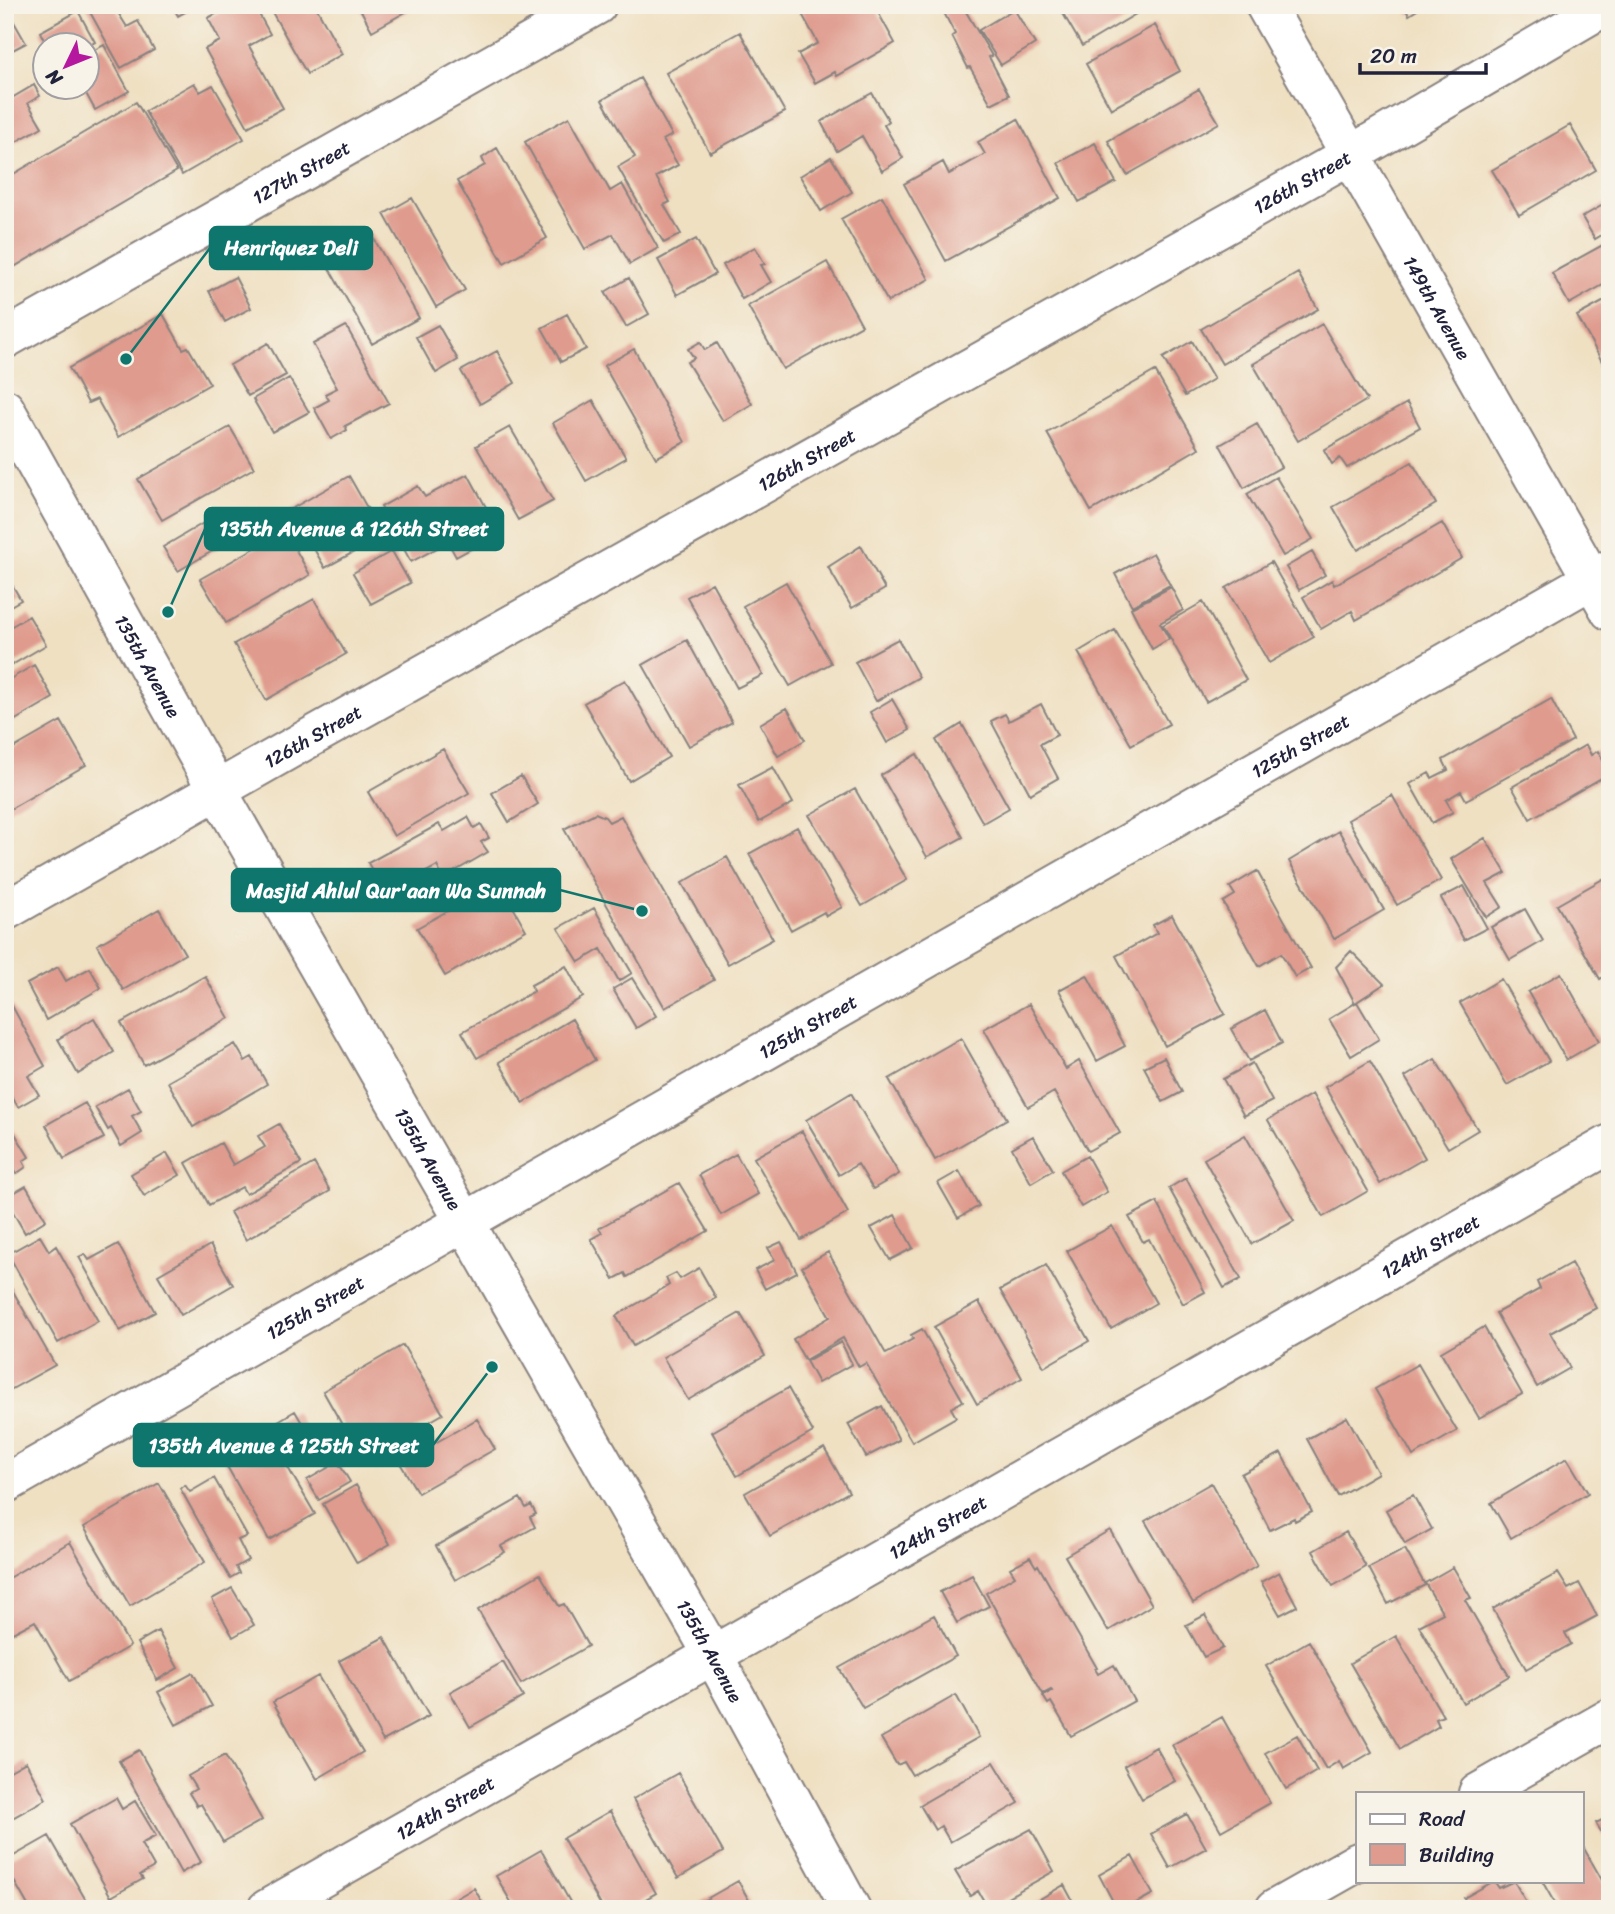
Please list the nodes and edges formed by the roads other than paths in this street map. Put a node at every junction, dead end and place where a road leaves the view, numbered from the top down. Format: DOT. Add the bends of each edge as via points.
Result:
graph roads {
  1 [pos="597,5"];
  2 [pos="1265,5"];
  3 [pos="1607,5"];
  4 [pos="1350,155"];
  5 [pos="5,339"];
  6 [pos="5,410"];
  7 [pos="1604,587"];
  8 [pos="217,790"];
  9 [pos="5,911"];
  10 [pos="1610,1144"];
  11 [pos="465,1223"];
  12 [pos="5,1484"];
  13 [pos="713,1655"];
  14 [pos="1610,1718"];
  15 [pos="1480,1792"];
  16 [pos="1356,1863"];
  17 [pos="267,1909"];
  18 [pos="851,1909"];
  19 [pos="1275,1909"];
  1 -- 5 [label="street, 127th Street"];
  2 -- 4 [label="street, 149th Avenue"];
  3 -- 4 [label="street, 126th Street"];
  4 -- 7 [label="street, 149th Avenue"];
  4 -- 8 [label="street, 126th Street"];
  6 -- 8 [label="street, 135th Avenue"];
  7 -- 11 [label="street, 125th Street"];
  8 -- 9 [label="street, 126th Street"];
  8 -- 11 [label="street, 135th Avenue"];
  10 -- 13 [label="street, 124th Street"];
  11 -- 12 [label="street, 125th Street"];
  11 -- 13 [label="street, 135th Avenue"];
  13 -- 17 [label="street, 124th Street"];
  13 -- 18 [label="street, 135th Avenue"];
  14 -- 15 [label="street"];
  16 -- 19 [label="street"];
}
